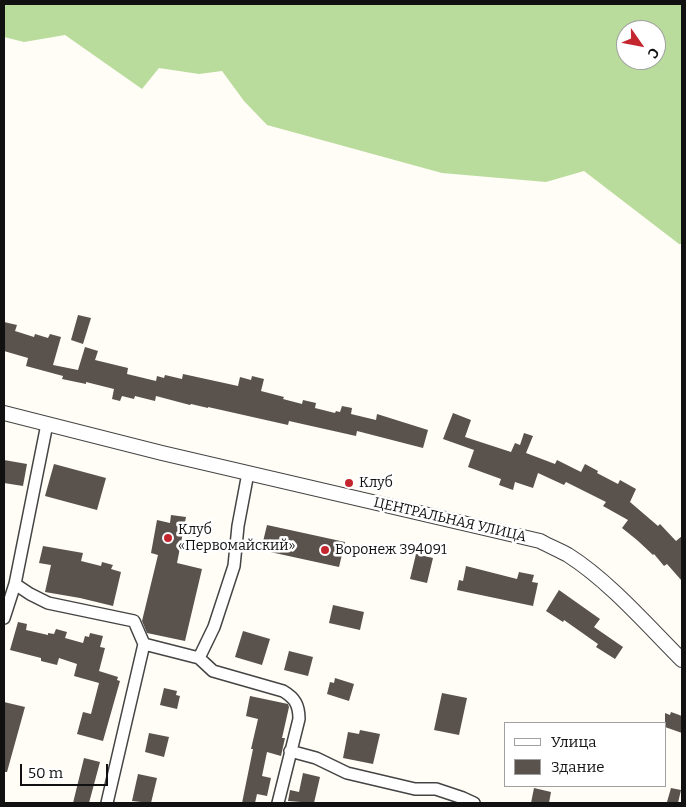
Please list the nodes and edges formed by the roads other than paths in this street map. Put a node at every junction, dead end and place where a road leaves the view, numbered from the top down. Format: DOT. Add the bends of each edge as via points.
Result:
graph roads {
  1 [pos="4,413"];
  2 [pos="47,424"];
  3 [pos="248,473"];
  4 [pos="15,584"];
  5 [pos="4,618"];
  6 [pos="144,644"];
  7 [pos="199,658"];
  8 [pos="682,660"];
  9 [pos="290,751"];
  10 [pos="107,803"];
  11 [pos="278,803"];
  12 [pos="474,803"];
  1 -- 2 [label="street, ЦЕНТРАЛЬНАЯ УЛИЦА"];
  2 -- 3 [label="street, ЦЕНТРАЛЬНАЯ УЛИЦА"];
  2 -- 4 [label="street"];
  3 -- 7 [label="street" via="234,566 214,627"];
  3 -- 8 [label="street, ЦЕНТРАЛЬНАЯ УЛИЦА" via="540,541 595,576"];
  4 -- 5 [label="street"];
  4 -- 6 [label="street" via="48,603 134,622"];
  6 -- 7 [label="street"];
  6 -- 10 [label="street"];
  7 -- 9 [label="street" via="212,671 283,691 296,701 299,719"];
  9 -- 11 [label="street"];
  9 -- 12 [label="street" via="316,758 348,773 415,789 436,788"];
}
